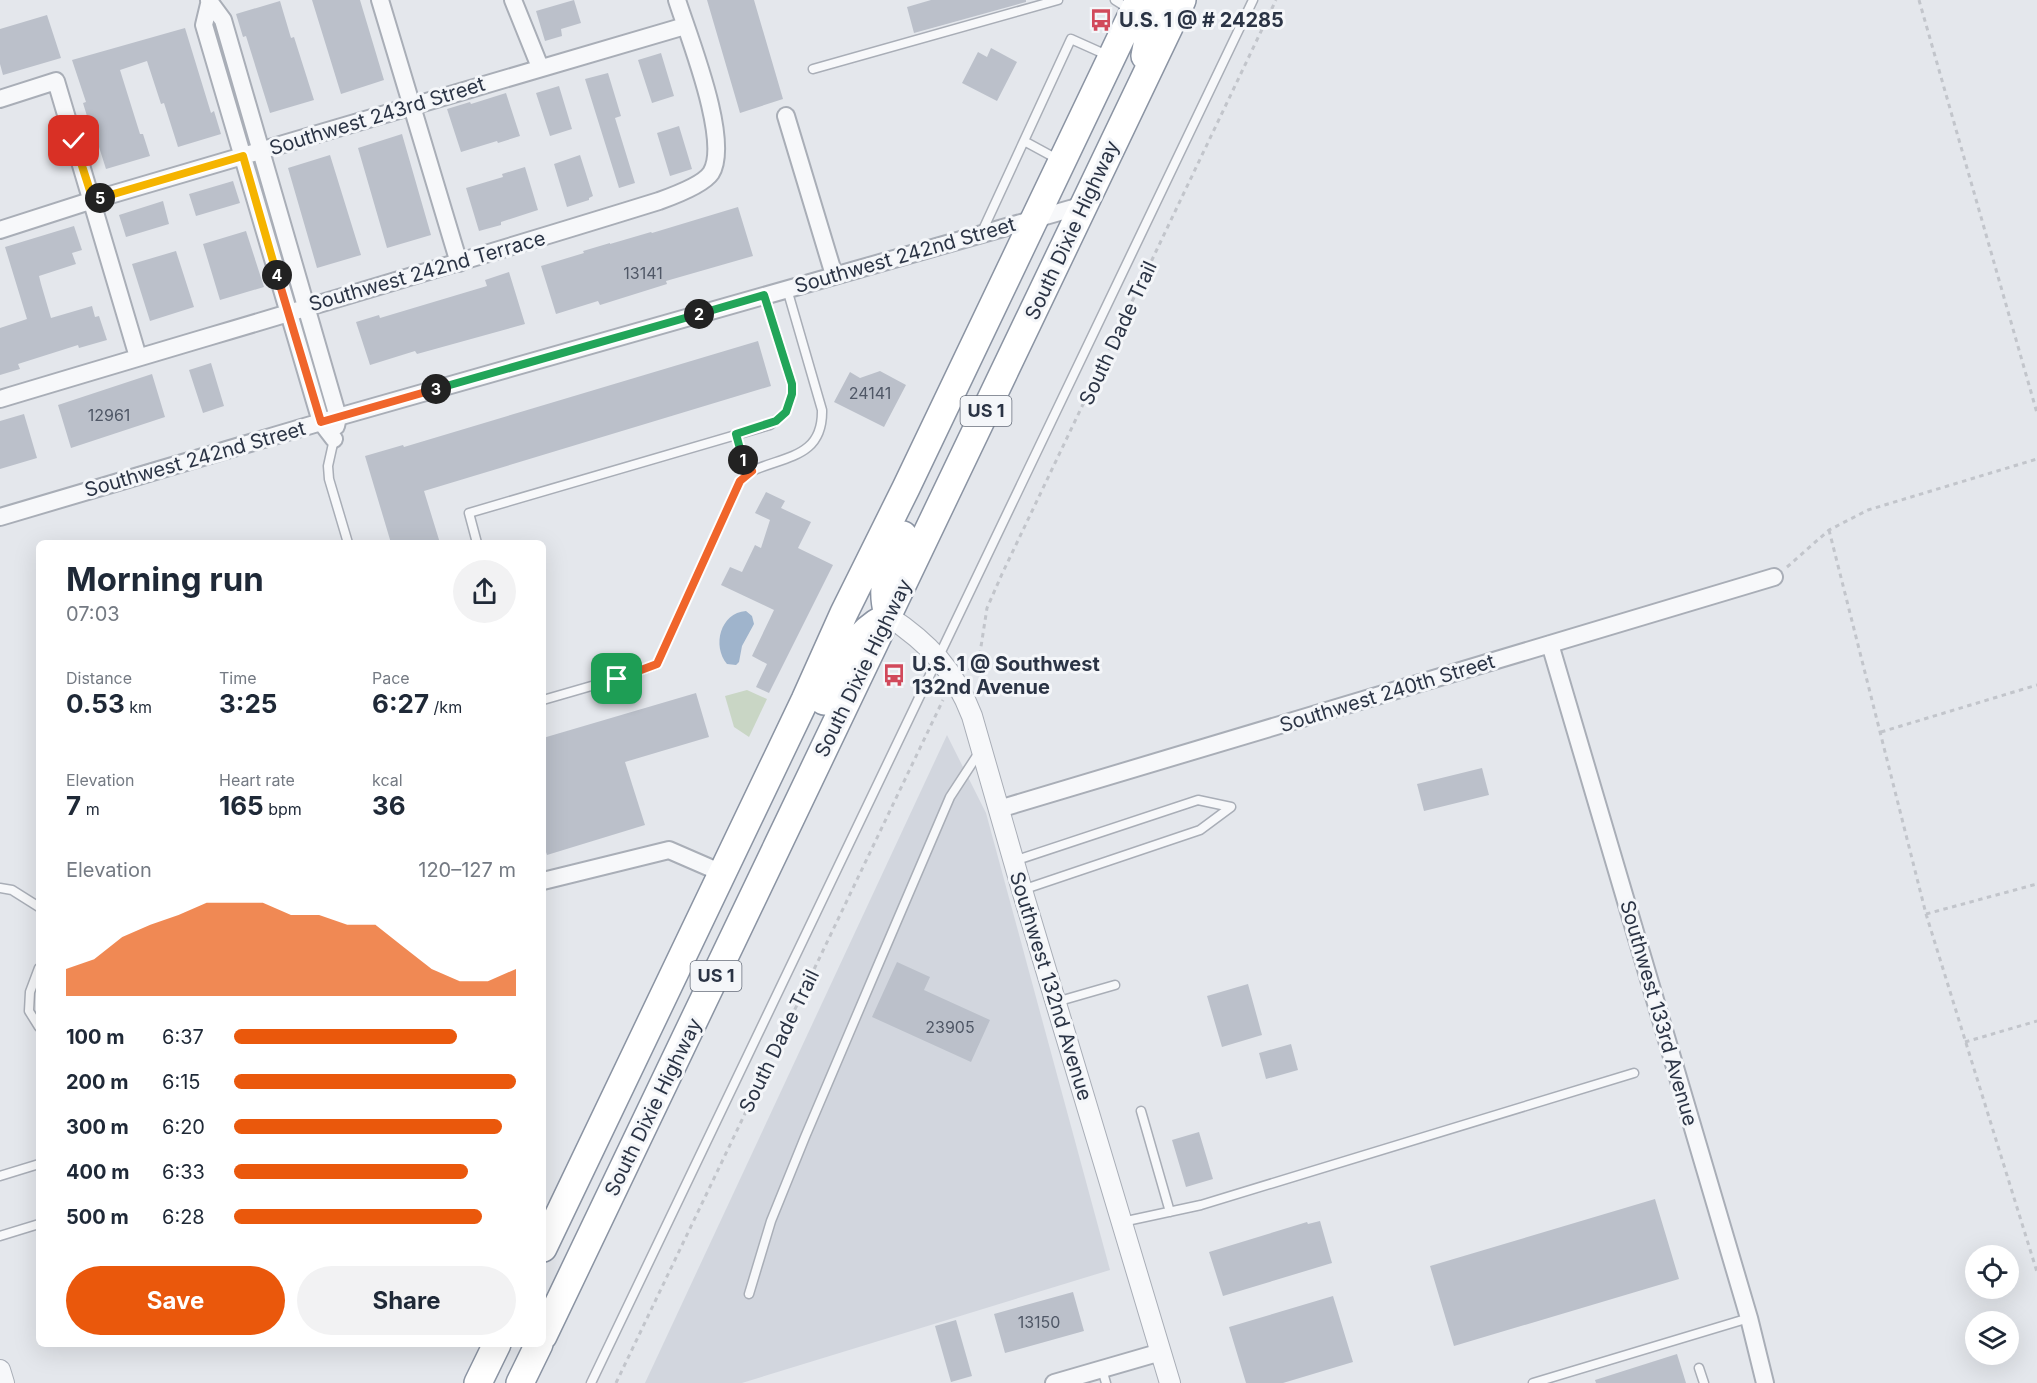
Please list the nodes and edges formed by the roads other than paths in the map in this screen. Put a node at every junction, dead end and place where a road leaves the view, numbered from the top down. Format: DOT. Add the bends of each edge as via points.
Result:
graph roads {
  1 [pos="196,0"];
  2 [pos="209,0"];
  3 [pos="380,0"];
  4 [pos="513,0"];
  5 [pos="677,0"];
  6 [pos="1058,0"];
  7 [pos="1161,0"];
  8 [pos="1182,0"];
  9 [pos="1253,0"];
  10 [pos="1129,4"];
  11 [pos="685,26"];
  12 [pos="1112,57"];
  13 [pos="540,67"];
  14 [pos="813,69"];
  15 [pos="1140,87"];
  16 [pos="0,99"];
  17 [pos="413,105"];
  18 [pos="786,116"];
  19 [pos="1024,141"];
  20 [pos="261,151"];
  21 [pos="243,156"];
  22 [pos="1062,162"];
  23 [pos="93,200"];
  24 [pos="1084,205"];
  25 [pos="1035,218"];
  26 [pos="0,230"];
  27 [pos="981,234"];
  28 [pos="459,263"];
  29 [pos="834,275"];
  30 [pos="787,289"];
  31 [pos="764,295"];
  32 [pos="306,307"];
  33 [pos="287,312"];
  34 [pos="138,357"];
  35 [pos="957,379"];
  36 [pos="0,399"];
  37 [pos="338,417"];
  38 [pos="321,422"];
  39 [pos="733,435"];
  40 [pos="334,439"];
  41 [pos="748,473"];
  42 [pos="0,517"];
  43 [pos="347,540"];
  44 [pos="476,540"];
  45 [pos="1774,578"];
  46 [pos="888,616"];
  47 [pos="1550,644"];
  48 [pos="938,657"];
  49 [pos="546,699"];
  50 [pos="982,749"];
  51 [pos="999,809"];
  52 [pos="1014,861"];
  53 [pos="722,873"];
  54 [pos="546,880"];
  55 [pos="0,888"];
  56 [pos="1022,890"];
  57 [pos="36,905"];
  58 [pos="36,977"];
  59 [pos="1115,985"];
  60 [pos="1055,1002"];
  61 [pos="36,1022"];
  62 [pos="1634,1073"];
  63 [pos="1141,1111"];
  64 [pos="36,1165"];
  65 [pos="0,1176"];
  66 [pos="1170,1212"];
  67 [pos="1122,1222"];
  68 [pos="36,1225"];
  69 [pos="0,1236"];
  70 [pos="546,1242"];
  71 [pos="749,1294"];
  72 [pos="1749,1318"];
  73 [pos="546,1330"];
  74 [pos="496,1347"];
  75 [pos="538,1347"];
  76 [pos="1161,1352"];
  77 [pos="1700,1368"];
  78 [pos="0,1370"];
  79 [pos="1104,1376"];
  80 [pos="4,1383"];
  81 [pos="478,1383"];
  82 [pos="520,1383"];
  83 [pos="591,1383"];
  84 [pos="1054,1383"];
  85 [pos="1170,1383"];
  86 [pos="1533,1383"];
  87 [pos="1704,1383"];
  88 [pos="1765,1383"];
  1 -- 2 [label="street"];
  2 -- 20 [label="street" via="223,20"];
  2 -- 21 [label="street" via="204,25"];
  3 -- 17 [label="street"];
  4 -- 13 [label="street"];
  5 -- 11 [label="street"];
  6 -- 14 [label="lane"];
  7 -- 15 [label="highway" via="1152,18"];
  8 -- 15 [label="highway, South Dixie Highway / US 1"];
  9 -- 48 [label="lane"];
  10 -- 12 [label="highway, South Dixie Highway / US 1"];
  11 -- 13 [label="street, Southwest 243rd Street"];
  11 -- 28 [label="street, Southwest 242nd Terrace" via="712,112 716,148 711,173 659,201"];
  12 -- 19 [label="lane" via="1071,39"];
  12 -- 22 [label="highway, South Dixie Highway / US 1"];
  13 -- 17 [label="street, Southwest 243rd Street"];
  15 -- 24 [label="highway, South Dixie Highway / US 1"];
  16 -- 23 [label="street" via="56,81"];
  17 -- 20 [label="street, Southwest 243rd Street"];
  17 -- 28 [label="street"];
  18 -- 29 [label="street"];
  19 -- 22 [label="lane"];
  19 -- 27 [label="lane"];
  20 -- 21 [label="street, Southwest 243rd Street"];
  20 -- 32 [label="street"];
  21 -- 23 [label="street, Southwest 243rd Street"];
  21 -- 33 [label="street"];
  22 -- 25 [label="highway, South Dixie Highway / US 1"];
  23 -- 26 [label="street, Southwest 243rd Street"];
  23 -- 34 [label="street"];
  24 -- 25 [label="street, Southwest 242nd Street"];
  24 -- 46 [label="highway, South Dixie Highway / US 1"];
  25 -- 27 [label="street, Southwest 242nd Street"];
  25 -- 35 [label="highway, South Dixie Highway / US 1"];
  27 -- 29 [label="street, Southwest 242nd Street"];
  28 -- 32 [label="street, Southwest 242nd Terrace"];
  29 -- 30 [label="street, Southwest 242nd Street"];
  30 -- 31 [label="street, Southwest 242nd Street"];
  30 -- 41 [label="lane" via="822,421 810,447 798,456"];
  31 -- 37 [label="street, Southwest 242nd Street"];
  31 -- 39 [label="lane" via="792,394 786,412 776,421"];
  32 -- 33 [label="street, Southwest 242nd Terrace"];
  32 -- 37 [label="street"];
  33 -- 34 [label="street, Southwest 242nd Terrace"];
  33 -- 38 [label="street"];
  34 -- 36 [label="street, Southwest 242nd Terrace"];
  35 -- 46 [label="highway" via="955,424 888,568 884,594"];
  35 -- 53 [label="highway, South Dixie Highway / US 1"];
  37 -- 38 [label="street, Southwest 242nd Street"];
  37 -- 40 [label="street"];
  38 -- 40 [label="street"];
  38 -- 42 [label="street, Southwest 242nd Street"];
  39 -- 41 [label="lane"];
  39 -- 44 [label="lane" via="469,513"];
  40 -- 43 [label="lane" via="329,479"];
  41 -- 49 [label="lane" via="740,481 657,664"];
  45 -- 47 [label="street, Southwest 240th Street"];
  46 -- 48 [label="street, Southwest 132nd Avenue" via="916,635"];
  46 -- 53 [label="highway" via="873,624 850,648 791,772 764,818"];
  46 -- 73 [label="highway, South Dixie Highway / US 1"];
  47 -- 51 [label="street, Southwest 240th Street"];
  47 -- 72 [label="street, Southwest 133rd Avenue"];
  48 -- 50 [label="street, Southwest 132nd Avenue" via="966,701"];
  48 -- 83 [label="lane"];
  50 -- 51 [label="street, Southwest 132nd Avenue"];
  50 -- 71 [label="lane" via="950,797 936,829 771,1221"];
  51 -- 52 [label="street, Southwest 132nd Avenue"];
  52 -- 56 [label="street, Southwest 132nd Avenue"];
  52 -- 56 [label="lane" via="1198,800 1232,807 1200,830"];
  53 -- 54 [label="street" via="669,850"];
  53 -- 70 [label="highway, South Dixie Highway / US 1"];
  55 -- 57 [label="lane" via="12,890"];
  56 -- 60 [label="street, Southwest 132nd Avenue"];
  58 -- 61 [label="lane" via="29,1011"];
  59 -- 60 [label="lane"];
  60 -- 67 [label="street, Southwest 132nd Avenue"];
  62 -- 66 [label="lane"];
  63 -- 66 [label="lane"];
  64 -- 65 [label="lane"];
  66 -- 67 [label="lane"];
  67 -- 76 [label="street, Southwest 132nd Avenue"];
  68 -- 69 [label="lane"];
  72 -- 86 [label="lane"];
  72 -- 88 [label="street, Southwest 133rd Avenue"];
  74 -- 81 [label="highway"];
  75 -- 82 [label="highway"];
  76 -- 79 [label="street"];
  76 -- 85 [label="street, Southwest 132nd Avenue"];
  77 -- 87 [label="lane"];
  78 -- 80 [label="street"];
  79 -- 84 [label="street"];
}
